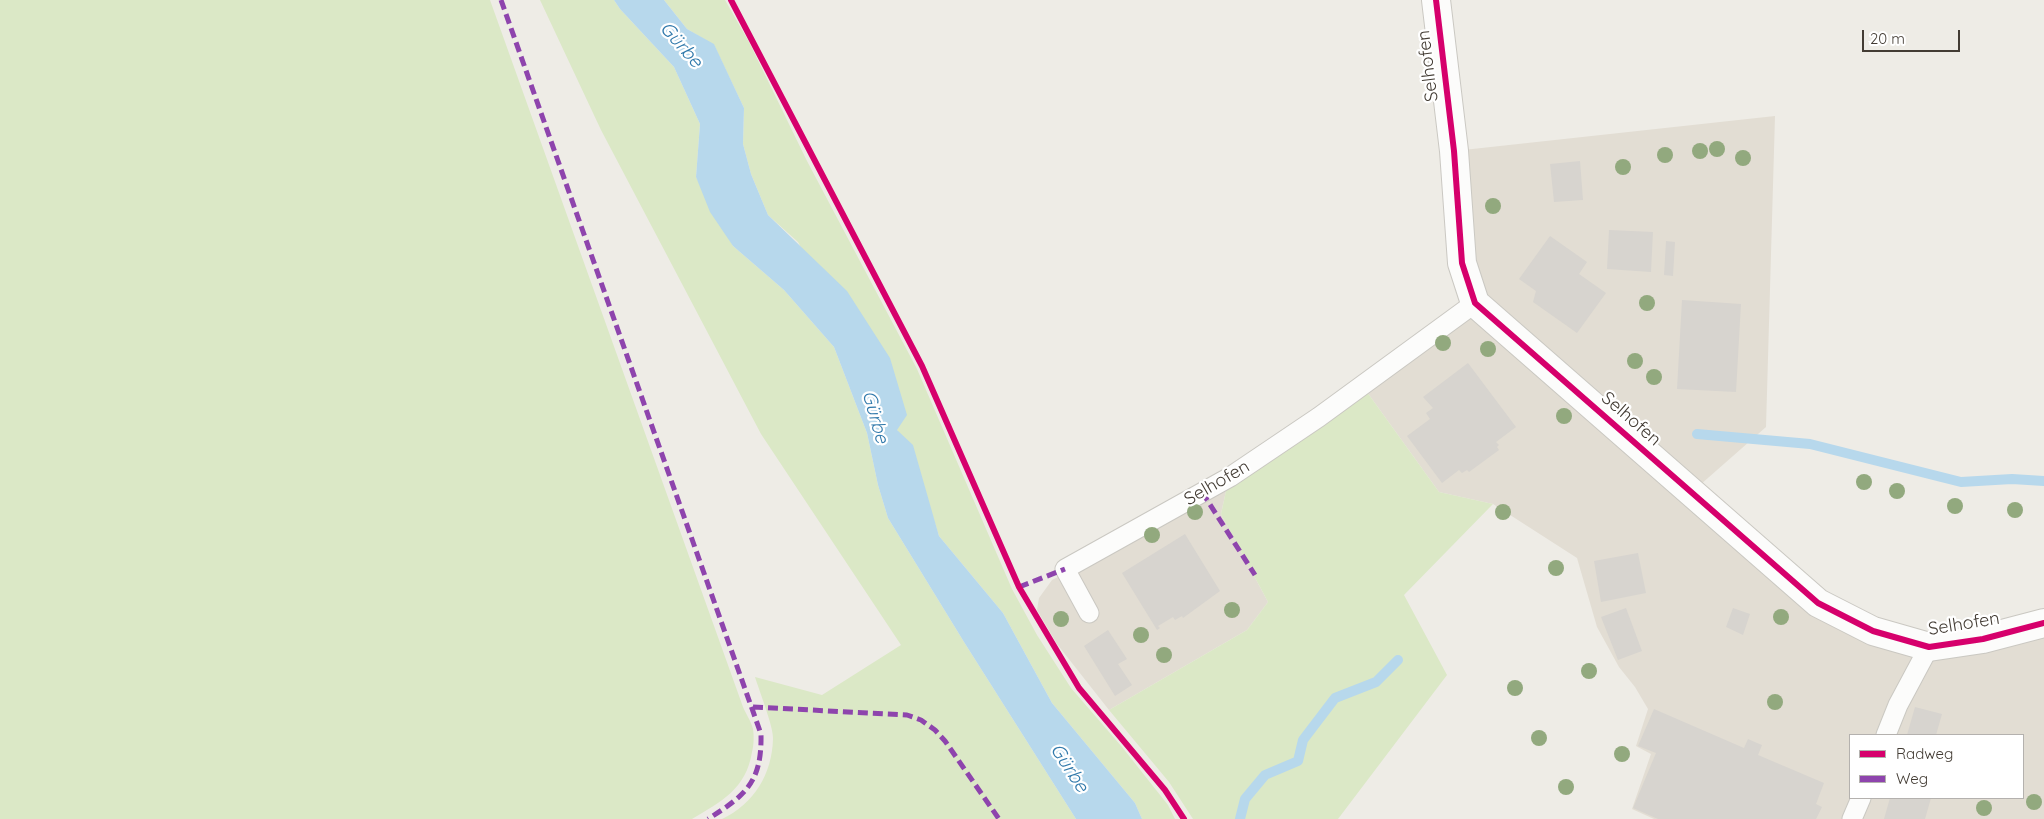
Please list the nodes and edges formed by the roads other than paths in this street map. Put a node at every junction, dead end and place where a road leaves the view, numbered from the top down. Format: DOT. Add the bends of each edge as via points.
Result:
graph roads {
  1 [pos="1436,0"];
  2 [pos="1475,303"];
  3 [pos="1090,613"];
  4 [pos="2044,623"];
  5 [pos="1929,647"];
  6 [pos="1886,734"];
  7 [pos="1861,799"];
  8 [pos="1852,819"];
  1 -- 2 [label="street, Selhofen" via="1454,151 1462,263"];
  2 -- 3 [label="lane, Selhofen" via="1320,417 1230,476 1065,569"];
  2 -- 5 [label="street, Selhofen" via="1818,603 1873,631"];
  4 -- 5 [label="street, Selhofen" via="1983,639"];
  5 -- 6 [label="lane"];
  7 -- 8 [label="lane"];
}
